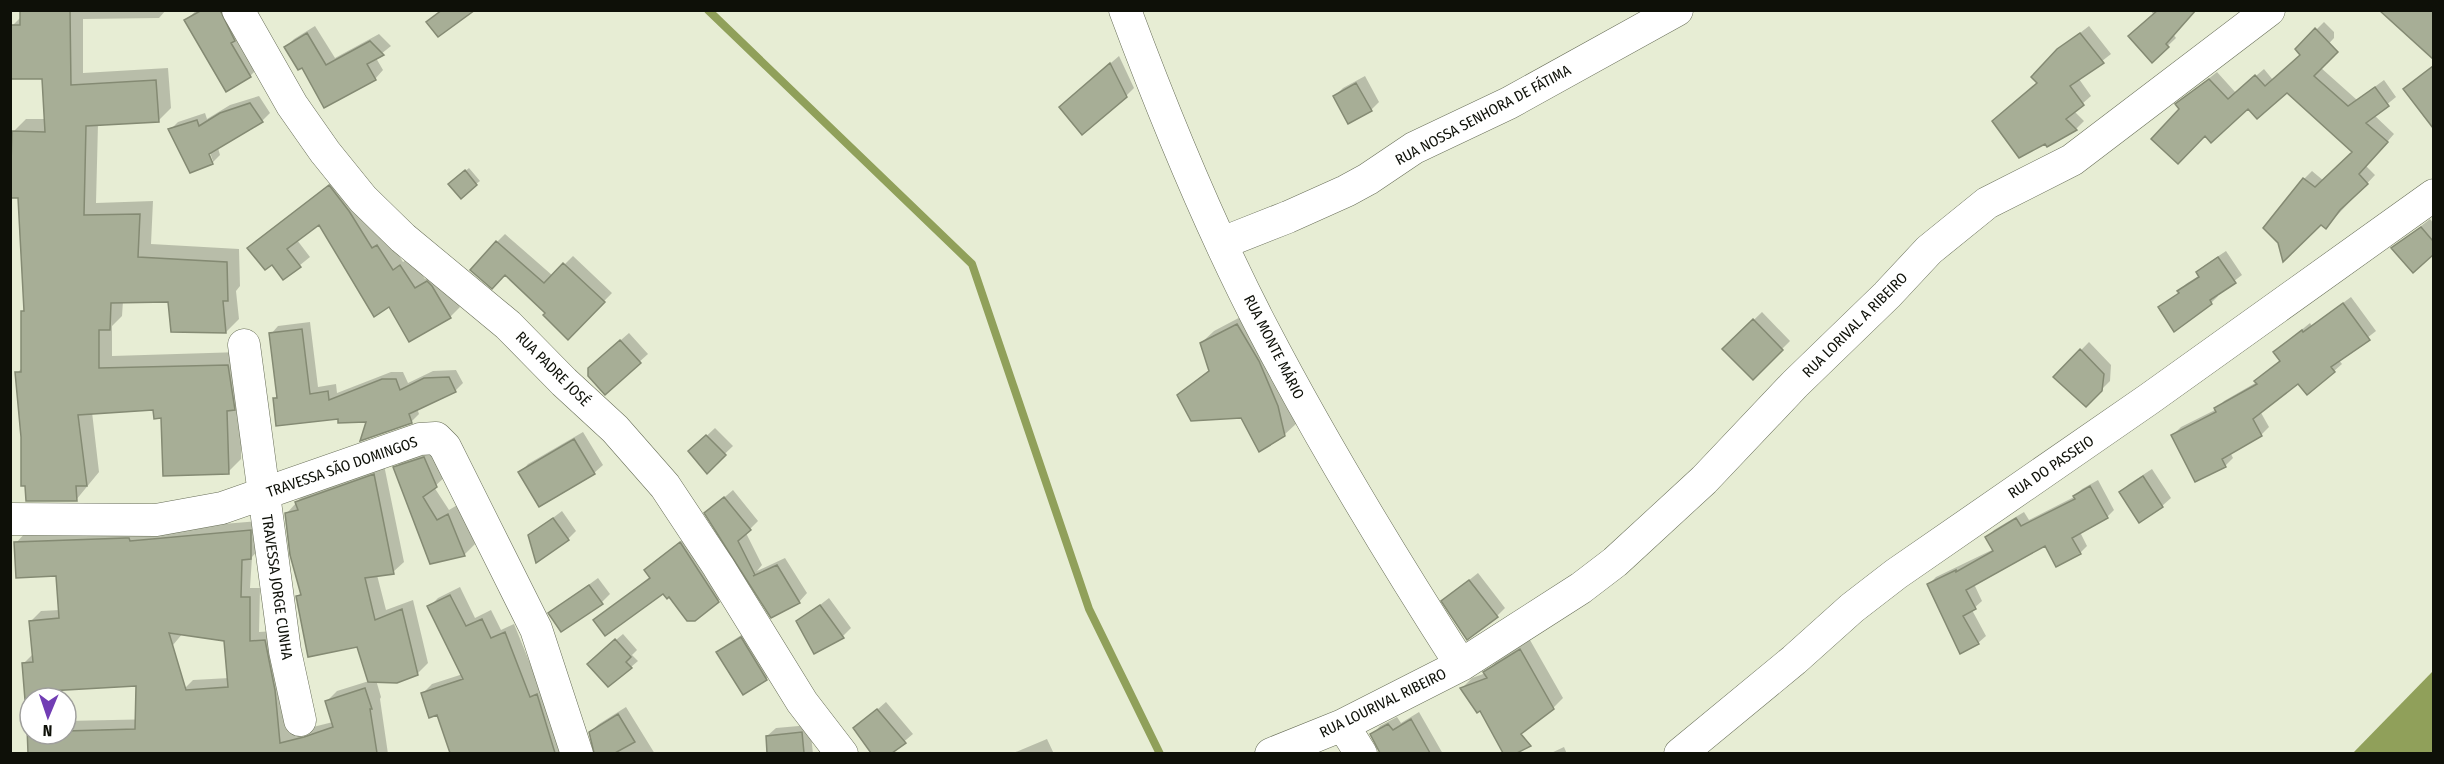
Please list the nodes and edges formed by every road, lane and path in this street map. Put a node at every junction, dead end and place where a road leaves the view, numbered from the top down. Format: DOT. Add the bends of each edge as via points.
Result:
graph roads {
  1 [pos="238,10"];
  2 [pos="1125,10"];
  3 [pos="1677,10"];
  4 [pos="2269,10"];
  5 [pos="2433,195"];
  6 [pos="1222,243"];
  7 [pos="243,345"];
  8 [pos="263,495"];
  9 [pos="10,519"];
  10 [pos="1461,665"];
  11 [pos="300,720"];
  12 [pos="1343,725"];
  13 [pos="577,753"];
  14 [pos="842,753"];
  15 [pos="1271,753"];
  16 [pos="1361,753"];
  17 [pos="1680,753"];
  1 -- 14 [label="street, RUA PADRE JOSÉ" via="292,105 363,200 508,325 615,429 665,486 802,702"];
  2 -- 6 [label="street, RUA MONTE MÁRIO" via="1166,119"];
  3 -- 6 [label="street, RUA NOSSA SENHORA DE FÁTIMA" via="1509,103 1414,148 1346,191"];
  4 -- 10 [label="street, RUA LORIVAL A RIBEIRO" via="2072,160 1999,196 1968,218 1929,250 1704,480 1615,562 1554,607"];
  5 -- 17 [label="street, RUA DO PASSEIO" via="1896,574"];
  6 -- 10 [label="street, RUA MONTE MÁRIO" via="1263,330 1314,423"];
  7 -- 8 [label="street, TRAVESSA JORGE CUNHA"];
  8 -- 9 [label="street, TRAVESSA SÃO DOMINGOS" via="222,508 156,520"];
  8 -- 11 [label="street, TRAVESSA JORGE CUNHA" via="285,651"];
  8 -- 13 [label="street, TRAVESSA SÃO DOMINGOS" via="420,439 441,441 536,629"];
  10 -- 12 [label="street, RUA LOURIVAL RIBEIRO"];
  12 -- 15 [label="street, RUA LOURIVAL RIBEIRO"];
  12 -- 16 [label="street"];
}
